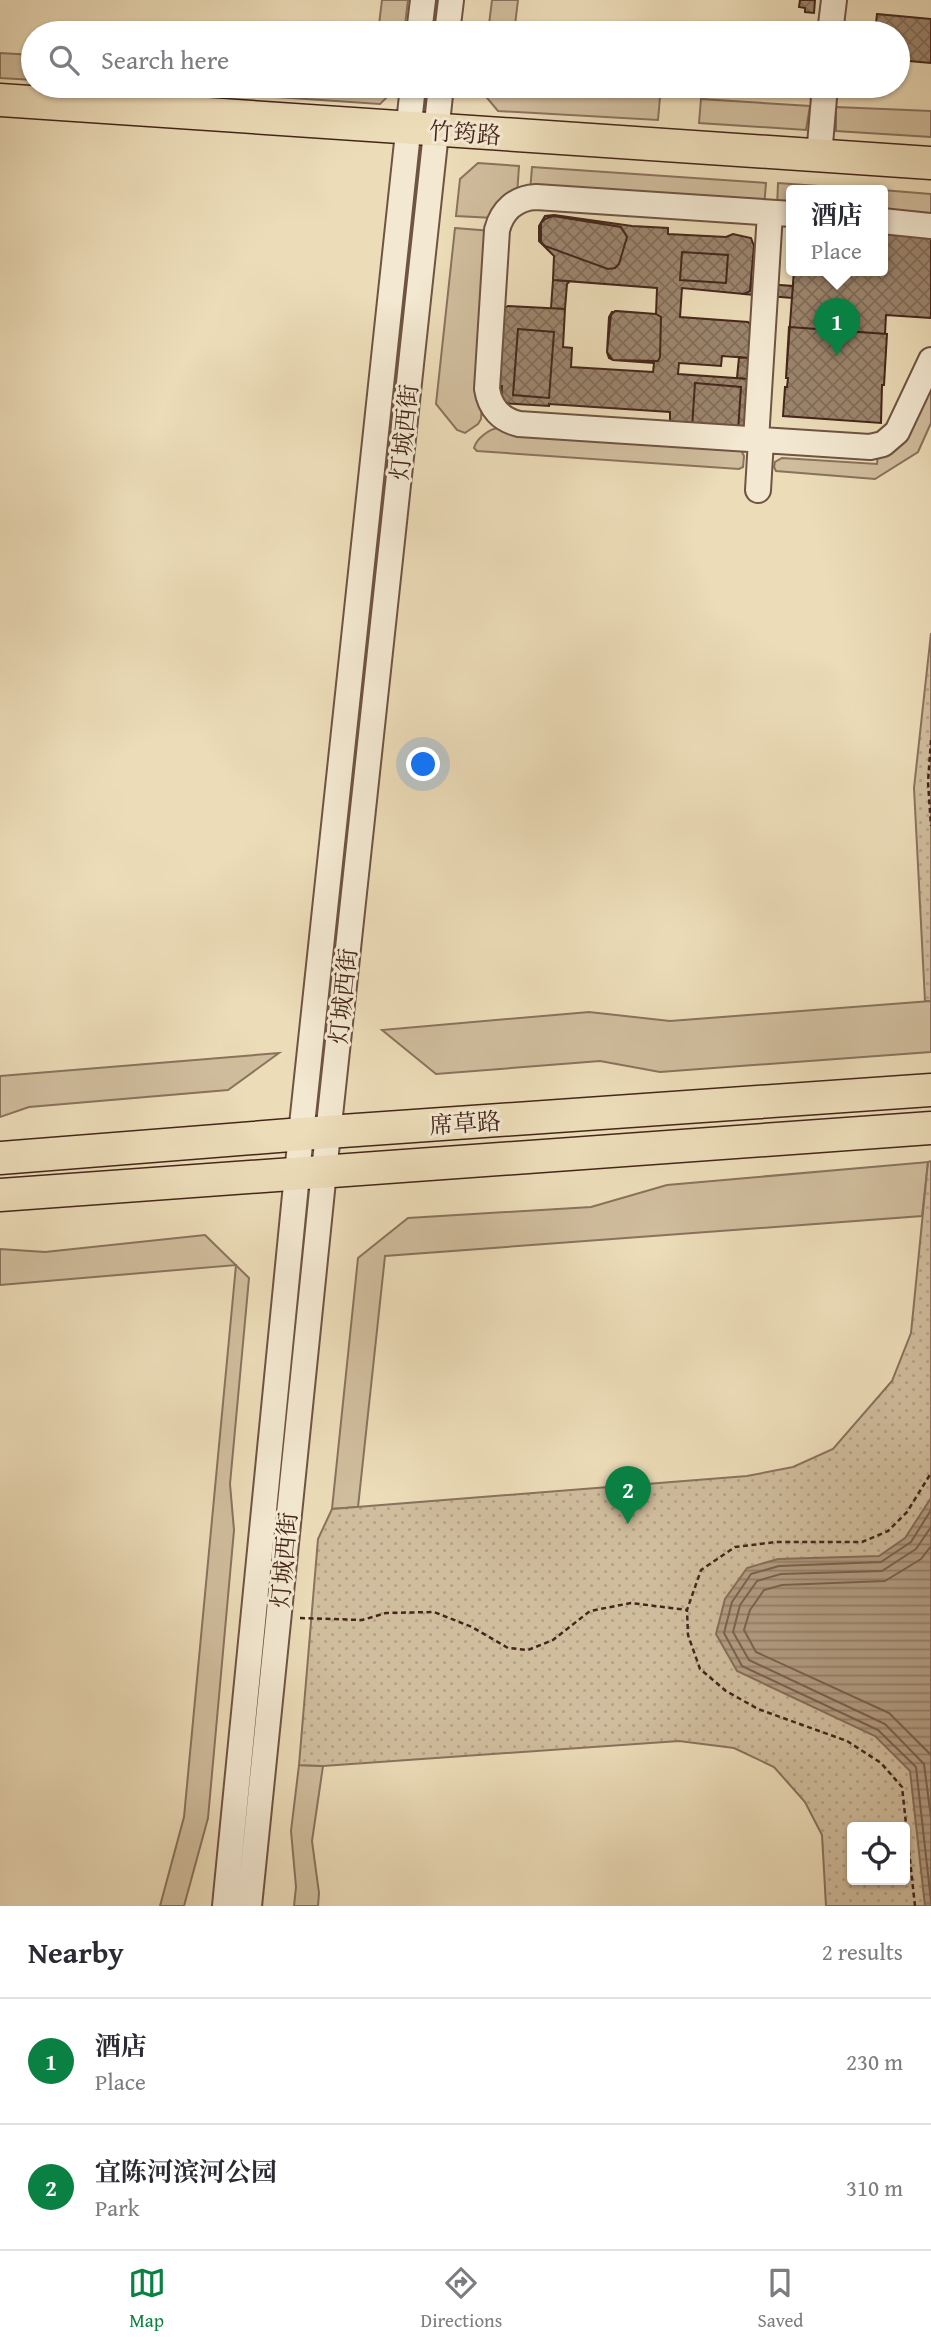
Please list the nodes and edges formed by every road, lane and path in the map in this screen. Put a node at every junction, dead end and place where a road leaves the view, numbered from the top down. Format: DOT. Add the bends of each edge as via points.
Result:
graph roads {
  1 [pos="423,0"];
  2 [pos="451,0"];
  3 [pos="834,0"];
  4 [pos="420,21"];
  5 [pos="448,21"];
  6 [pos="831,21"];
  7 [pos="416,98"];
  8 [pos="437,98"];
  9 [pos="824,98"];
  10 [pos="0,100"];
  11 [pos="423,130"];
  12 [pos="819,156"];
  13 [pos="931,163"];
  14 [pos="781,214"];
  15 [pos="888,222"];
  16 [pos="931,226"];
  17 [pos="931,359"];
  18 [pos="758,440"];
  19 [pos="758,490"];
  20 [pos="931,740"];
  21 [pos="931,826"];
  22 [pos="931,1090"];
  23 [pos="931,1128"];
  24 [pos="314,1133"];
  25 [pos="0,1158"];
  26 [pos="310,1172"];
  27 [pos="0,1195"];
  28 [pos="931,1472"];
  29 [pos="687,1610"];
  30 [pos="279,1618"];
  31 [pos="225,1906"];
  32 [pos="249,1906"];
  33 [pos="915,1906"];
  1 -- 4 [label="street"];
  2 -- 5 [label="street"];
  3 -- 6 [label="street"];
  7 -- 11 [label="street, 灯城西街"];
  8 -- 11 [label="street, 灯城西街"];
  9 -- 12 [label="street"];
  10 -- 11 [label="main road, 竹筠路"];
  11 -- 12 [label="main road, 竹筠路"];
  11 -- 24 [label="street, 灯城西街"];
  12 -- 13 [label="main road, 竹筠路"];
  14 -- 18 [label="street"];
  14 -- 18 [label="street" via="536,197 514,203 497,230 487,389 496,411 520,424"];
  15 -- 16 [label="street"];
  17 -- 18 [label="street" via="900,427 883,444 863,447"];
  18 -- 19 [label="street"];
  20 -- 21 [label="path"];
  22 -- 24 [label="main road, 席草路"];
  23 -- 26 [label="main road, 席草路"];
  24 -- 25 [label="main road, 席草路"];
  24 -- 26 [label="street, 灯城西街"];
  26 -- 27 [label="main road, 席草路"];
  26 -- 30 [label="street, 灯城西街"];
  26 -- 31 [label="street, 灯城西街"];
  28 -- 29 [label="path" via="907,1512 888,1531 862,1542 735,1547 701,1570"];
  29 -- 30 [label="path" via="631,1603 590,1611 553,1640 528,1650 508,1648 434,1612 386,1613 362,1620"];
  29 -- 33 [label="path" via="688,1635 700,1669 726,1691 758,1709 847,1741 881,1763 902,1787"];
  30 -- 32 [label="street, 灯城西街"];
}
